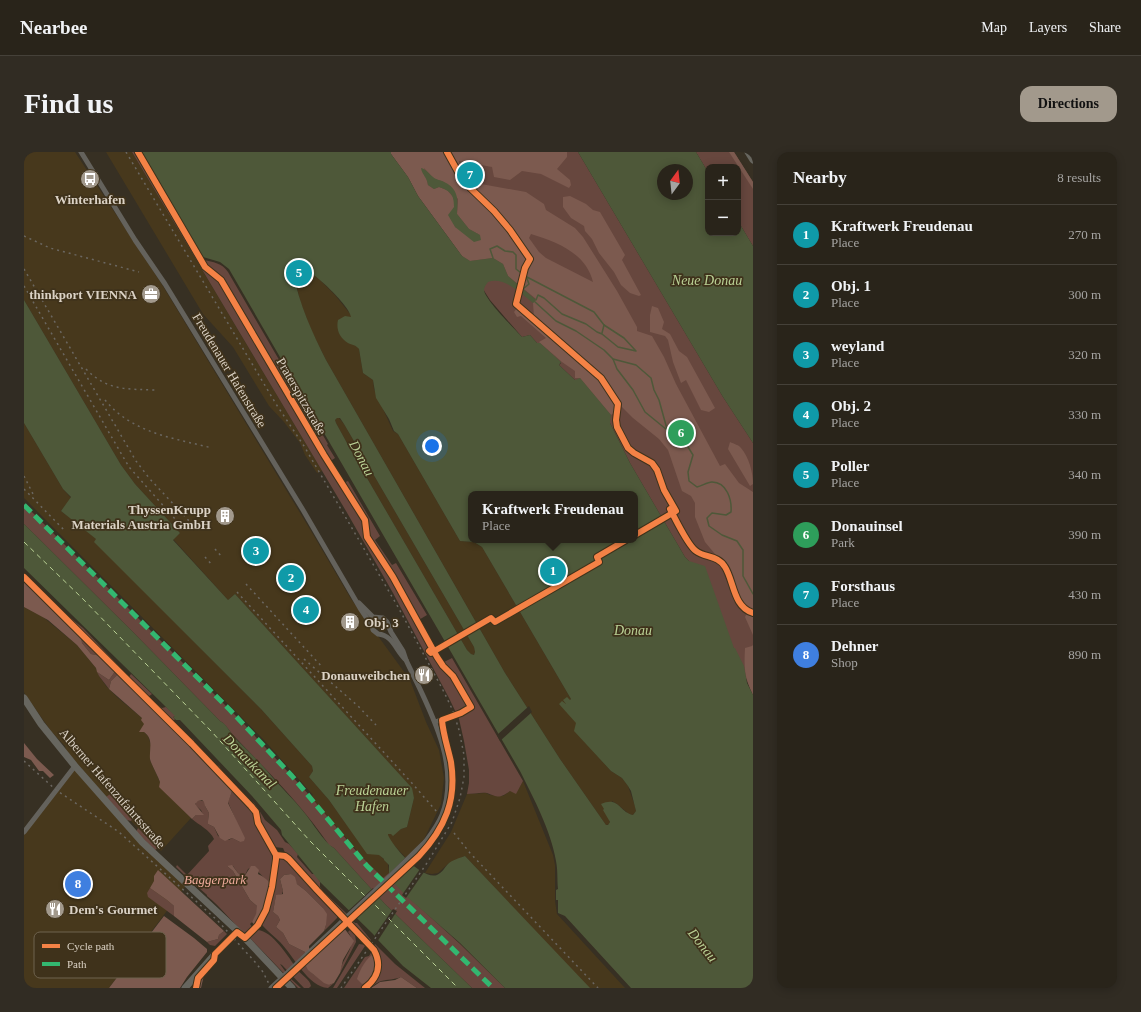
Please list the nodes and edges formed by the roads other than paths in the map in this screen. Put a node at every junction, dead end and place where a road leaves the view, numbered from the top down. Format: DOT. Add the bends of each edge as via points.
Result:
graph roads {
  1 [pos="81,152"];
  2 [pos="748,152"];
  3 [pos="753,160"];
  4 [pos="357,601"];
  5 [pos="378,618"];
  6 [pos="372,626"];
  7 [pos="389,627"];
  8 [pos="383,634"];
  9 [pos="406,660"];
  10 [pos="24,698"];
  11 [pos="471,707"];
  12 [pos="435,722"];
  13 [pos="75,766"];
  14 [pos="24,832"];
  15 [pos="237,932"];
  16 [pos="195,976"];
  17 [pos="185,988"];
  18 [pos="193,988"];
  19 [pos="271,988"];
  20 [pos="292,988"];
  1 -- 4 [label="street, Freudenauer Hafenstraße" via="165,284"];
  2 -- 3 [label="street"];
  4 -- 5 [label="street, Freudenauer Hafenstraße" via="373,617"];
  4 -- 6 [label="street, Freudenauer Hafenstraße"];
  5 -- 6 [label="street"];
  5 -- 7 [label="street, Freudenauer Hafenstraße" via="385,620"];
  6 -- 8 [label="street, Freudenauer Hafenstraße" via="375,633"];
  7 -- 8 [label="street"];
  7 -- 9 [label="street, Freudenauer Hafenstraße" via="404,651"];
  8 -- 9 [label="street, Freudenauer Hafenstraße" via="393,642"];
  9 -- 12 [label="street, Freudenauer Hafenstraße"];
  10 -- 13 [label="street, Alberner Hafenzufahrtsstraße"];
  11 -- 12 [label="street"];
  12 -- 19 [label="street, Freudenauer Hafenstraße, bridge" via="446,763 447,790 442,814 436,827 426,842"];
  13 -- 14 [label="street"];
  13 -- 15 [label="street, Alberner Hafenzufahrtsstraße" via="142,842"];
  15 -- 16 [label="street"];
  15 -- 20 [label="street, Alberner Hafenzufahrtsstraße"];
  16 -- 17 [label="street"];
  16 -- 18 [label="street"];
}
